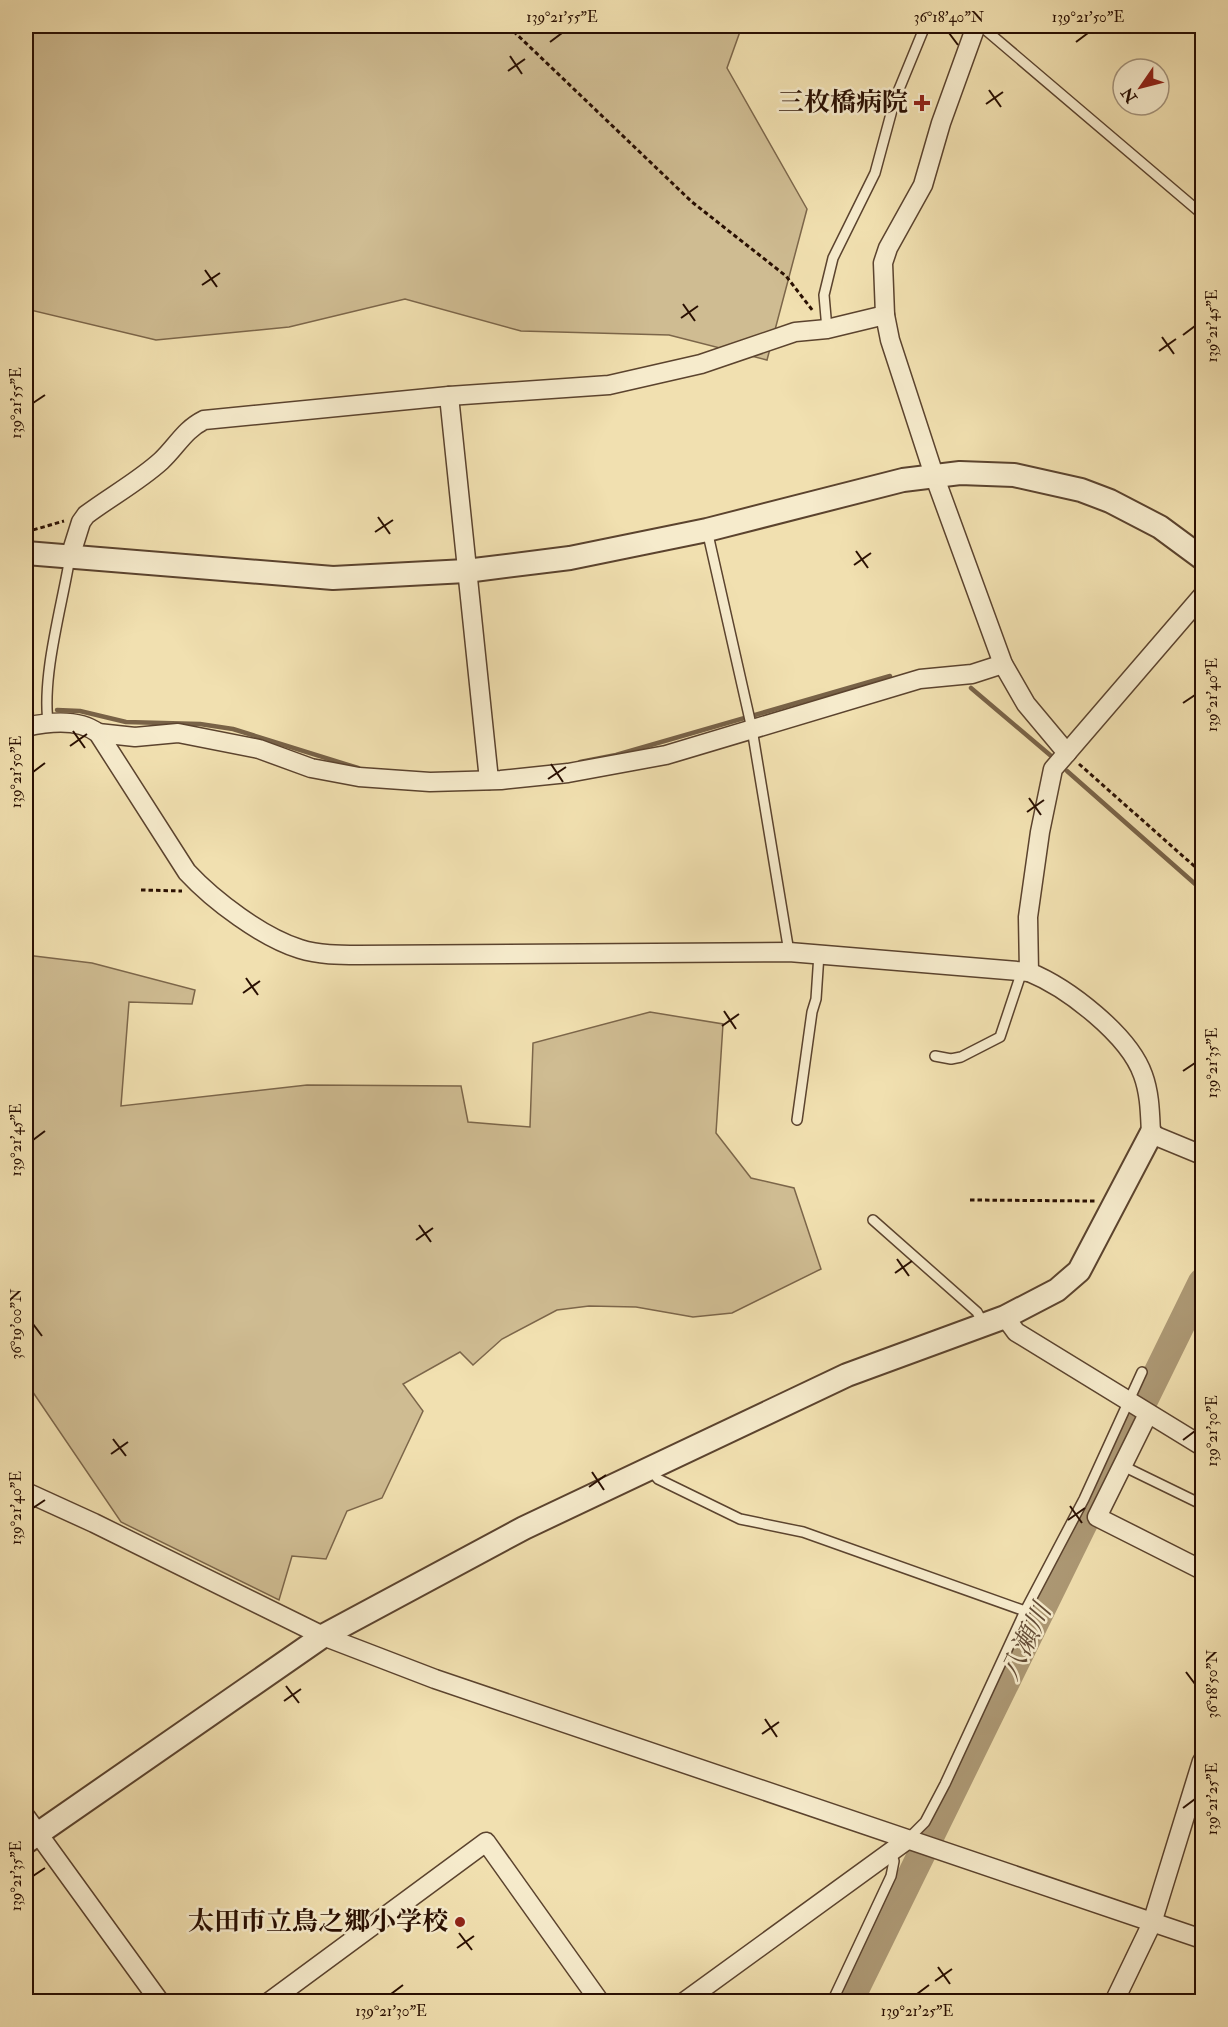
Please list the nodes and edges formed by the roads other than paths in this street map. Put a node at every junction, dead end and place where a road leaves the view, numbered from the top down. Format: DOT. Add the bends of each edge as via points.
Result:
graph roads {
  1 [pos="924,26"];
  2 [pos="979,26"];
  3 [pos="1203,214"];
  4 [pos="885,315"];
  5 [pos="827,329"];
  6 [pos="449,396"];
  7 [pos="934,474"];
  8 [pos="707,530"];
  9 [pos="26,553"];
  10 [pos="70,557"];
  11 [pos="1203,558"];
  12 [pos="466,571"];
  13 [pos="1203,596"];
  14 [pos="1003,664"];
  15 [pos="48,723"];
  16 [pos="26,727"];
  17 [pos="752,729"];
  18 [pos="98,733"];
  19 [pos="1067,753"];
  20 [pos="489,780"];
  21 [pos="789,952"];
  22 [pos="819,954"];
  23 [pos="1026,971"];
  24 [pos="935,1056"];
  25 [pos="797,1119"];
  26 [pos="1151,1134"];
  27 [pos="1203,1155"];
  28 [pos="873,1220"];
  29 [pos="1005,1317"];
  30 [pos="984,1325"];
  31 [pos="1142,1372"];
  32 [pos="1138,1408"];
  33 [pos="1203,1446"];
  34 [pos="1123,1466"];
  35 [pos="648,1467"];
  36 [pos="26,1492"];
  37 [pos="1203,1502"];
  38 [pos="1203,1570"];
  39 [pos="1025,1611"];
  40 [pos="324,1636"];
  41 [pos="1203,1761"];
  42 [pos="1196,1803"];
  43 [pos="29,1831"];
  44 [pos="912,1840"];
  45 [pos="890,1851"];
  46 [pos="1152,1923"];
  47 [pos="1203,1939"];
  48 [pos="160,2001"];
  49 [pos="268,2001"];
  50 [pos="600,2001"];
  51 [pos="684,2001"];
  52 [pos="832,2001"];
  53 [pos="1114,2001"];
  1 -- 5 [label="lane" via="895,99 875,173 833,258 824,295"];
  2 -- 3 [label="lane"];
  2 -- 4 [label="street" via="940,123 923,185 883,263"];
  4 -- 5 [label="street"];
  4 -- 7 [label="street"];
  5 -- 6 [label="street" via="795,332 701,363 609,385"];
  6 -- 10 [label="street" via="204,420 185,433 163,460 86,515"];
  6 -- 12 [label="street"];
  7 -- 8 [label="street"];
  7 -- 11 [label="street" via="1014,476 1081,490 1160,527"];
  7 -- 14 [label="street"];
  8 -- 12 [label="street" via="570,558"];
  8 -- 17 [label="lane"];
  9 -- 10 [label="street"];
  10 -- 12 [label="street" via="333,578"];
  10 -- 15 [label="lane" via="49,679"];
  12 -- 20 [label="street"];
  13 -- 19 [label="street"];
  14 -- 17 [label="street" via="972,674 920,679"];
  14 -- 19 [label="street" via="1026,704"];
  15 -- 16 [label="street"];
  15 -- 18 [label="street" via="81,725"];
  17 -- 20 [label="street" via="666,755 568,773"];
  17 -- 21 [label="lane"];
  18 -- 20 [label="street" via="135,737 178,733 259,749 311,768 359,777 430,782"];
  18 -- 21 [label="street" via="187,872 205,891 279,941 324,954"];
  19 -- 23 [label="street" via="1048,782 1028,917"];
  21 -- 22 [label="street"];
  22 -- 23 [label="street"];
  22 -- 25 [label="lane"];
  23 -- 24 [label="lane" via="1000,1037 961,1057"];
  23 -- 26 [label="street" via="1052,983 1099,1018 1134,1058 1146,1083"];
  26 -- 27 [label="street"];
  26 -- 29 [label="street" via="1085,1260 1070,1281"];
  28 -- 30 [label="lane" via="977,1312"];
  29 -- 30 [label="street"];
  29 -- 32 [label="street" via="1016,1332"];
  30 -- 35 [label="street" via="847,1375"];
  31 -- 32 [label="lane"];
  32 -- 33 [label="street"];
  32 -- 34 [label="street"];
  32 -- 39 [label="lane" via="1127,1408"];
  34 -- 37 [label="lane"];
  34 -- 38 [label="street" via="1097,1517"];
  35 -- 39 [label="lane" via="658,1479 740,1519 803,1532"];
  35 -- 40 [label="street" via="524,1528"];
  36 -- 40 [label="street"];
  39 -- 44 [label="lane" via="945,1784"];
  40 -- 43 [label="street"];
  40 -- 44 [label="street" via="435,1680"];
  41 -- 42 [label="street"];
  42 -- 46 [label="street"];
  43 -- 48 [label="street"];
  44 -- 45 [label="street"];
  44 -- 46 [label="street"];
  45 -- 51 [label="street"];
  45 -- 52 [label="lane" via="894,1861 891,1876"];
  46 -- 47 [label="street"];
  46 -- 53 [label="street"];
  49 -- 50 [label="street" via="486,1842"];
}
